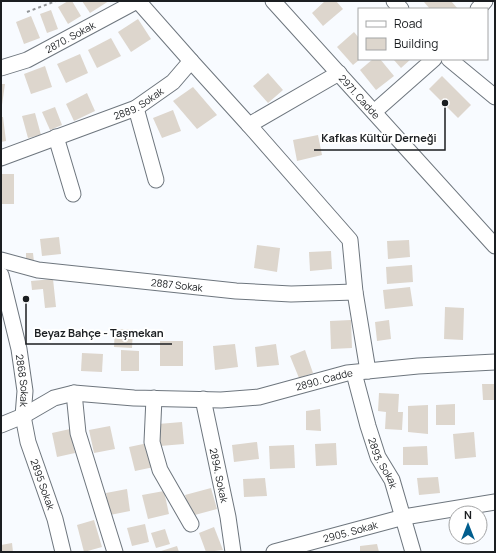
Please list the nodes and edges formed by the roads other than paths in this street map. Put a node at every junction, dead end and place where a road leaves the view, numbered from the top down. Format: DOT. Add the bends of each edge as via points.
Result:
graph roads {
  1 [pos="137,1"];
  2 [pos="273,1"];
  3 [pos="433,60"];
  4 [pos="450,60"];
  5 [pos="191,61"];
  6 [pos="1,68"];
  7 [pos="339,73"];
  8 [pos="495,97"];
  9 [pos="136,108"];
  10 [pos="374,112"];
  11 [pos="249,125"];
  12 [pos="56,137"];
  13 [pos="1,158"];
  14 [pos="156,180"];
  15 [pos="73,194"];
  16 [pos="495,246"];
  17 [pos="1,260"];
  18 [pos="1,275"];
  19 [pos="355,292"];
  20 [pos="495,362"];
  21 [pos="361,372"];
  22 [pos="74,393"];
  23 [pos="154,398"];
  24 [pos="203,399"];
  25 [pos="23,416"];
  26 [pos="1,425"];
  27 [pos="495,502"];
  28 [pos="404,517"];
  29 [pos="191,524"];
  30 [pos="63,552"];
  31 [pos="115,552"];
  32 [pos="233,552"];
  33 [pos="274,552"];
  34 [pos="413,552"];
  1 -- 5 [label="street"];
  1 -- 6 [label="street, 2870. Sokak" via="27,60"];
  2 -- 7 [label="street, 2971. Cadde"];
  3 -- 10 [label="street"];
  4 -- 8 [label="street"];
  5 -- 9 [label="street, 2889. Sokak" via="173,82"];
  5 -- 11 [label="street"];
  7 -- 10 [label="street, 2971. Cadde"];
  7 -- 11 [label="street"];
  9 -- 12 [label="street, 2889. Sokak"];
  9 -- 14 [label="street"];
  10 -- 16 [label="street, 2971. Cadde"];
  11 -- 19 [label="street, 2893. Sokak" via="350,240"];
  12 -- 13 [label="street, 2889. Sokak"];
  12 -- 15 [label="street"];
  17 -- 19 [label="street, 2887 Sokak" via="38,270 236,291 292,294"];
  18 -- 25 [label="street, 2868 Sokak" via="19,349 25,392"];
  19 -- 21 [label="street, 2893. Sokak"];
  20 -- 21 [label="street, 2890. Cadde"];
  21 -- 24 [label="street, 2890. Cadde" via="259,397"];
  21 -- 28 [label="street, 2893. Sokak" via="378,457 392,480"];
  22 -- 23 [label="street, 2890. Cadde"];
  22 -- 25 [label="street, 2890. Cadde" via="54,398"];
  22 -- 31 [label="street" via="78,433"];
  23 -- 24 [label="street, 2890. Cadde"];
  23 -- 29 [label="street" via="152,442 160,470"];
  24 -- 32 [label="street, 2894. Sokak"];
  25 -- 26 [label="street, 2890. Cadde"];
  25 -- 30 [label="street, 2895 Sokak" via="28,442 55,519"];
  27 -- 28 [label="street, 2905. Sokak"];
  28 -- 33 [label="street, 2905. Sokak"];
  28 -- 34 [label="street, 2893. Sokak"];
}
